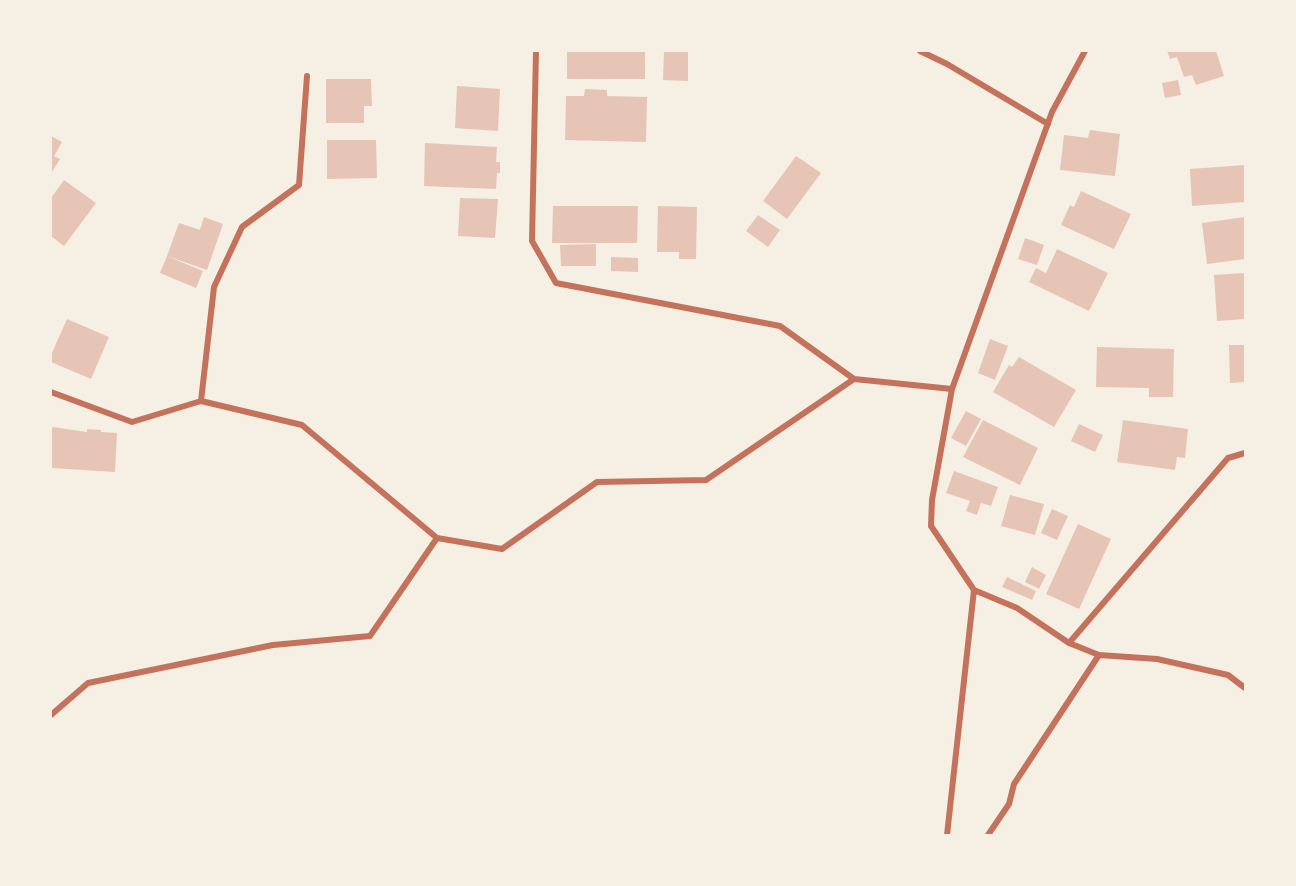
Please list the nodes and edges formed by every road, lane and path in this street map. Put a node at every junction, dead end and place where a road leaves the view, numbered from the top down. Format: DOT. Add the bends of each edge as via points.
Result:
graph roads {
  1 [pos="536,51"];
  2 [pos="920,51"];
  3 [pos="1084,51"];
  4 [pos="307,76"];
  5 [pos="1048,124"];
  6 [pos="854,379"];
  7 [pos="952,389"];
  8 [pos="51,392"];
  9 [pos="201,401"];
  10 [pos="1245,453"];
  11 [pos="437,538"];
  12 [pos="974,590"];
  13 [pos="1070,644"];
  14 [pos="1099,655"];
  15 [pos="1245,688"];
  16 [pos="51,715"];
  17 [pos="947,835"];
  18 [pos="988,835"];
  1 -- 6 [label="street" via="532,241 556,283 780,326"];
  2 -- 5 [label="street"];
  3 -- 5 [label="street"];
  4 -- 9 [label="street" via="299,185 242,227 214,287"];
  5 -- 7 [label="street"];
  6 -- 7 [label="street"];
  6 -- 11 [label="street" via="706,480 597,482 502,549"];
  7 -- 12 [label="street" via="931,526"];
  8 -- 9 [label="street" via="132,422"];
  9 -- 11 [label="street" via="302,425"];
  10 -- 13 [label="street" via="1228,458"];
  11 -- 16 [label="street" via="370,636 273,645 88,683"];
  12 -- 13 [label="street" via="1017,608"];
  12 -- 17 [label="street"];
  13 -- 14 [label="street"];
  14 -- 15 [label="street" via="1157,658 1228,675"];
  14 -- 18 [label="street" via="1014,784 1009,804"];
}
